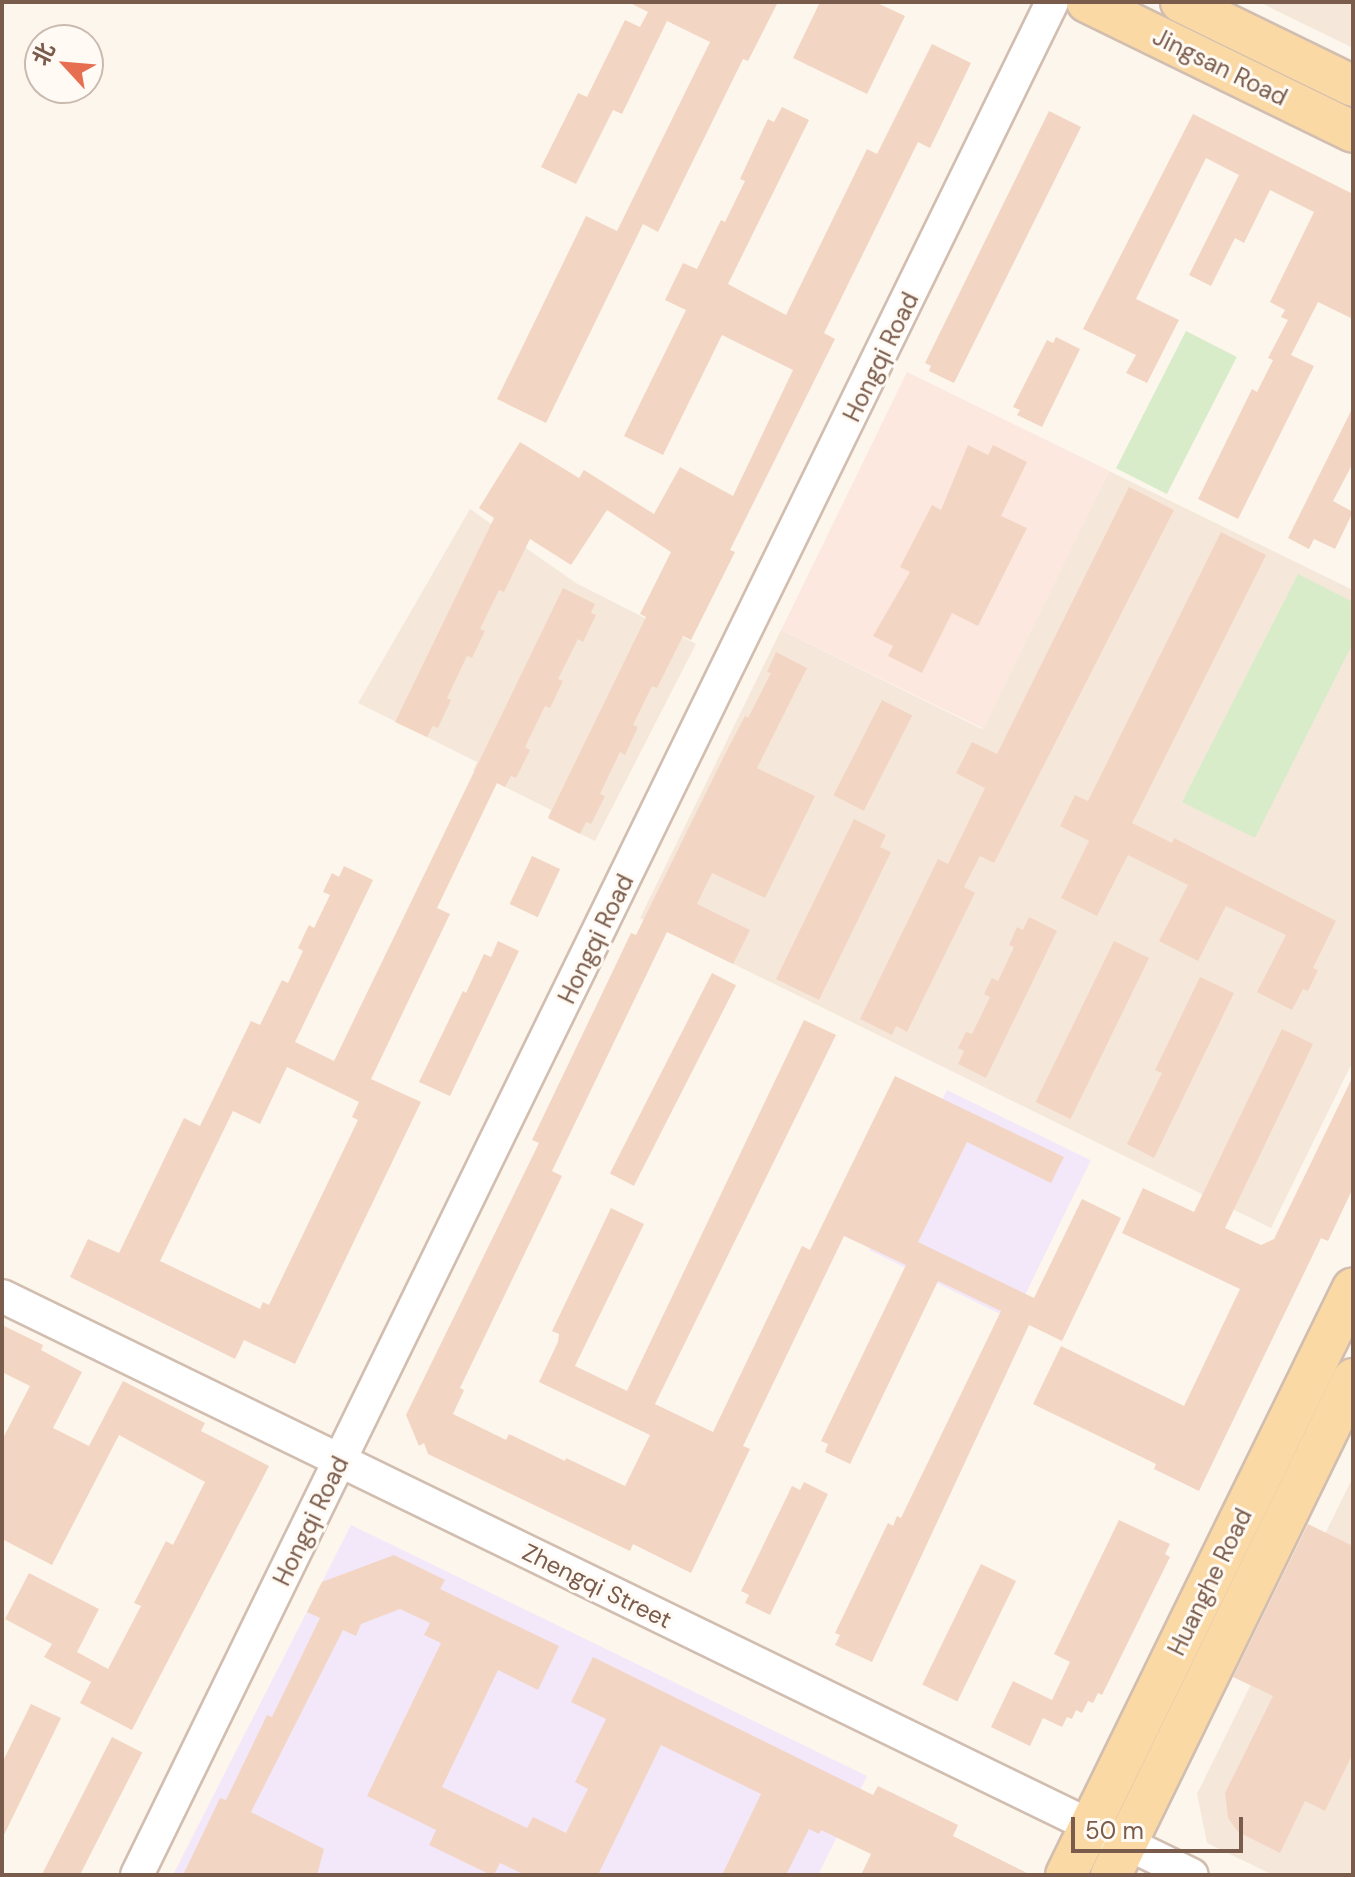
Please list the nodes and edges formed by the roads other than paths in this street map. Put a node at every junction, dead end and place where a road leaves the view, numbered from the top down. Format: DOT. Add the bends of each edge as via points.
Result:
graph roads {
  1 [pos="1052,2"];
  2 [pos="1087,2"];
  3 [pos="1181,2"];
  4 [pos="1353,86"];
  5 [pos="1353,132"];
  6 [pos="1353,1288"];
  7 [pos="2,1296"];
  8 [pos="1353,1379"];
  9 [pos="340,1461"];
  10 [pos="1090,1826"];
  11 [pos="1118,1859"];
  12 [pos="137,1875"];
  13 [pos="1066,1875"];
  14 [pos="1192,1875"];
  1 -- 9 [label="street, Hongqi Road"];
  2 -- 5 [label="main road, Jingsan Road"];
  3 -- 4 [label="main road, Jingsan Road"];
  6 -- 10 [label="main road, Huanghe Road"];
  7 -- 9 [label="street, Zhengqi Street"];
  8 -- 11 [label="main road, Huanghe Road"];
  9 -- 10 [label="street, Zhengqi Street"];
  9 -- 12 [label="street, Hongqi Road"];
  10 -- 11 [label="street, Zhengqi Street"];
  10 -- 13 [label="main road, Huanghe Road"];
  11 -- 14 [label="street, Zhengqi Street"];
}
